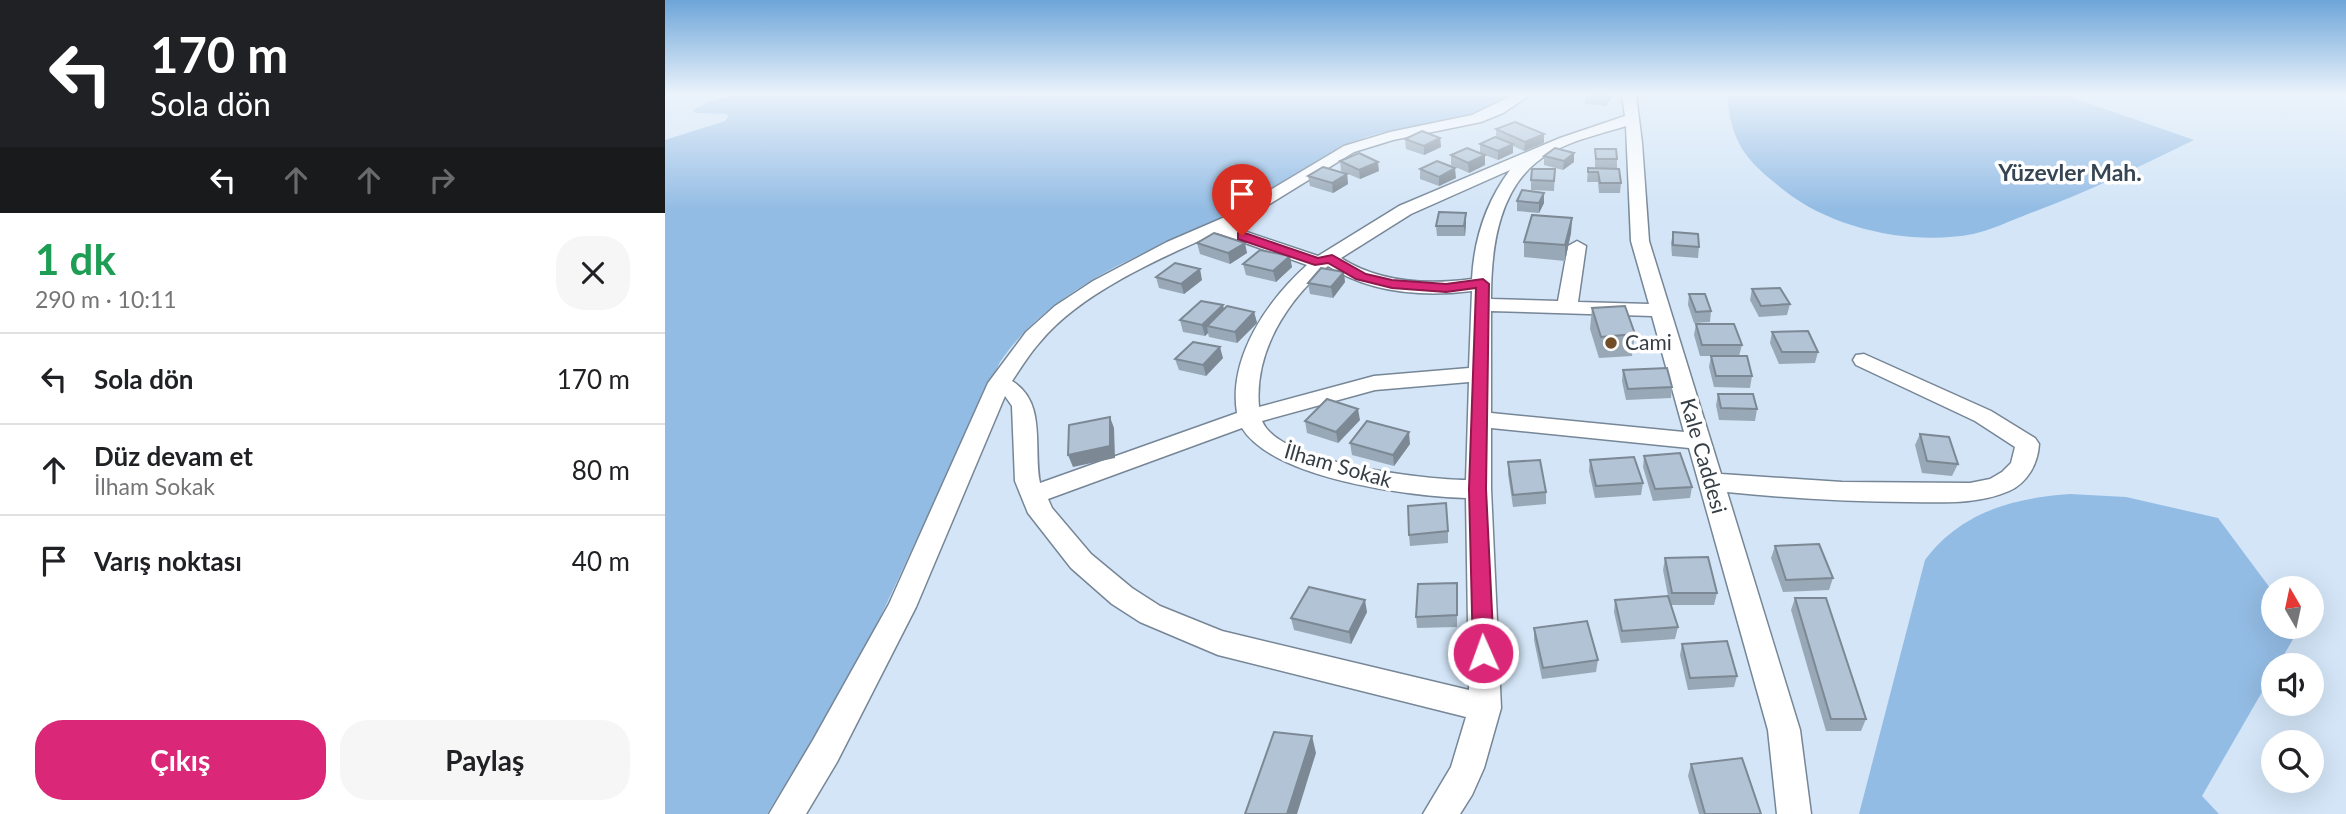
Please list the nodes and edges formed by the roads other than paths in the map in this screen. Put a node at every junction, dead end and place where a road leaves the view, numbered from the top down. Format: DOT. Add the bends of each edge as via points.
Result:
graph roads {
  1 [pos="1405,133"];
  2 [pos="1577,133"];
  3 [pos="1634,133"];
  4 [pos="1543,150"];
  5 [pos="1216,227"];
  6 [pos="1577,246"];
  7 [pos="1324,260"];
  8 [pos="1483,294"];
  9 [pos="1567,307"];
  10 [pos="1660,310"];
  11 [pos="1864,360"];
  12 [pos="1481,374"];
  13 [pos="999,383"];
  14 [pos="1249,417"];
  15 [pos="1479,419"];
  16 [pos="1699,441"];
  17 [pos="1711,482"];
  18 [pos="1478,489"];
  19 [pos="1033,495"];
  20 [pos="1485,708"];
  21 [pos="786,814"];
  22 [pos="1440,814"];
  23 [pos="1794,814"];
  1 -- 5 [label="street" via="1349,149"];
  2 -- 4 [label="street"];
  3 -- 10 [label="street, Kale Caddesi" via="1640,241"];
  4 -- 7 [label="street" via="1405,210"];
  4 -- 8 [label="street" via="1511,181 1494,212 1484,245"];
  5 -- 7 [label="street"];
  5 -- 13 [label="street" via="1144,260 1078,298 1033,336"];
  6 -- 9 [label="street"];
  7 -- 8 [label="street" via="1392,284"];
  7 -- 14 [label="street" via="1288,296 1258,346 1247,386"];
  8 -- 9 [label="street"];
  8 -- 12 [label="street"];
  9 -- 10 [label="street"];
  10 -- 16 [label="street, Kale Caddesi"];
  11 -- 17 [label="street" via="1983,416 2027,444 2019,471 2000,484 1974,492 1827,492"];
  12 -- 14 [label="street" via="1374,383"];
  12 -- 15 [label="street"];
  13 -- 19 [label="street" via="1014,392 1023,407 1024,462"];
  13 -- 21 [label="street" via="902,607"];
  14 -- 18 [label="street, İlham Sokak" via="1262,441 1286,454 1394,484"];
  14 -- 19 [label="street"];
  15 -- 16 [label="street"];
  15 -- 18 [label="street"];
  16 -- 17 [label="street, Kale Caddesi"];
  17 -- 23 [label="street, Kale Caddesi" via="1784,730"];
  18 -- 20 [label="street"];
  19 -- 20 [label="street" via="1052,528 1100,579 1150,614 1257,654"];
  20 -- 22 [label="street" via="1464,776"];
}
